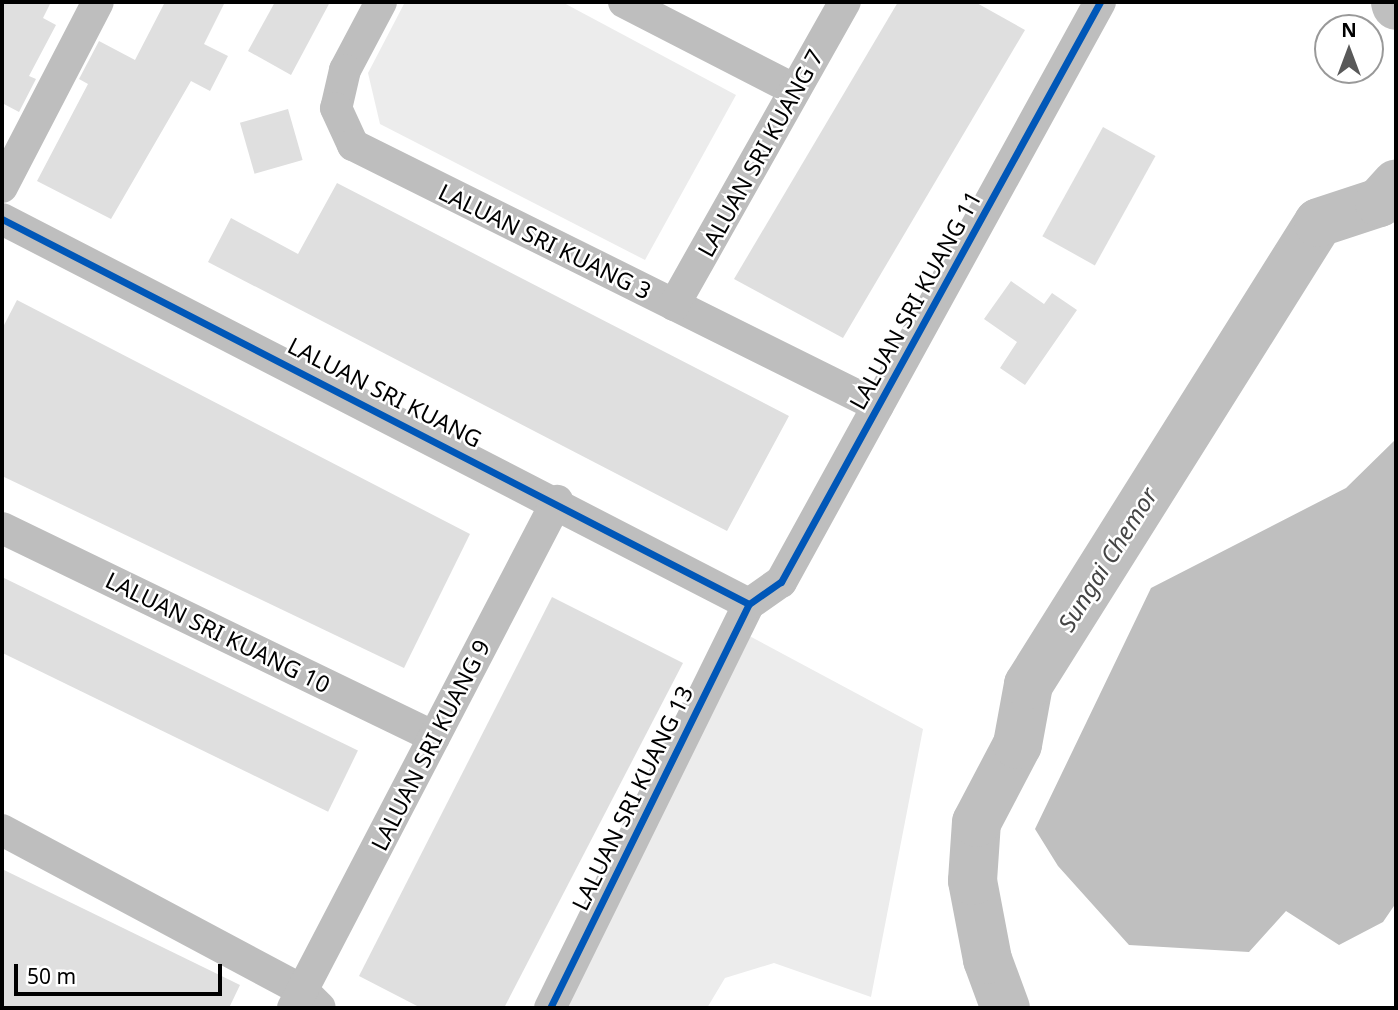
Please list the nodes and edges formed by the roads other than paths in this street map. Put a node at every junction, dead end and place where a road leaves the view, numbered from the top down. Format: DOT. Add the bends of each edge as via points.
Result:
graph roads {
  1 [pos="98,2"];
  2 [pos="381,2"];
  3 [pos="624,2"];
  4 [pos="845,2"];
  5 [pos="1088,6"];
  6 [pos="795,90"];
  7 [pos="2,187"];
  8 [pos="2,219"];
  9 [pos="674,304"];
  10 [pos="878,406"];
  11 [pos="557,501"];
  12 [pos="2,528"];
  13 [pos="749,604"];
  14 [pos="435,737"];
  15 [pos="2,830"];
  16 [pos="305,1002"];
  17 [pos="550,1008"];
  1 -- 7 [label="street"];
  2 -- 9 [label="street, LALUAN SRI KUANG 3" via="345,70 335,108 354,145"];
  3 -- 6 [label="street"];
  4 -- 6 [label="street, LALUAN SRI KUANG 7"];
  5 -- 10 [label="street, LALUAN SRI KUANG 11"];
  6 -- 9 [label="street, LALUAN SRI KUANG 7"];
  8 -- 11 [label="street, LALUAN SRI KUANG"];
  9 -- 10 [label="street, LALUAN SRI KUANG 3"];
  10 -- 13 [label="street, LALUAN SRI KUANG 11" via="781,582"];
  11 -- 13 [label="street, LALUAN SRI KUANG"];
  11 -- 14 [label="street, LALUAN SRI KUANG 9"];
  12 -- 14 [label="street, LALUAN SRI KUANG 10"];
  13 -- 17 [label="street, LALUAN SRI KUANG 13"];
  14 -- 16 [label="street, LALUAN SRI KUANG 9"];
  15 -- 16 [label="street"];
}
